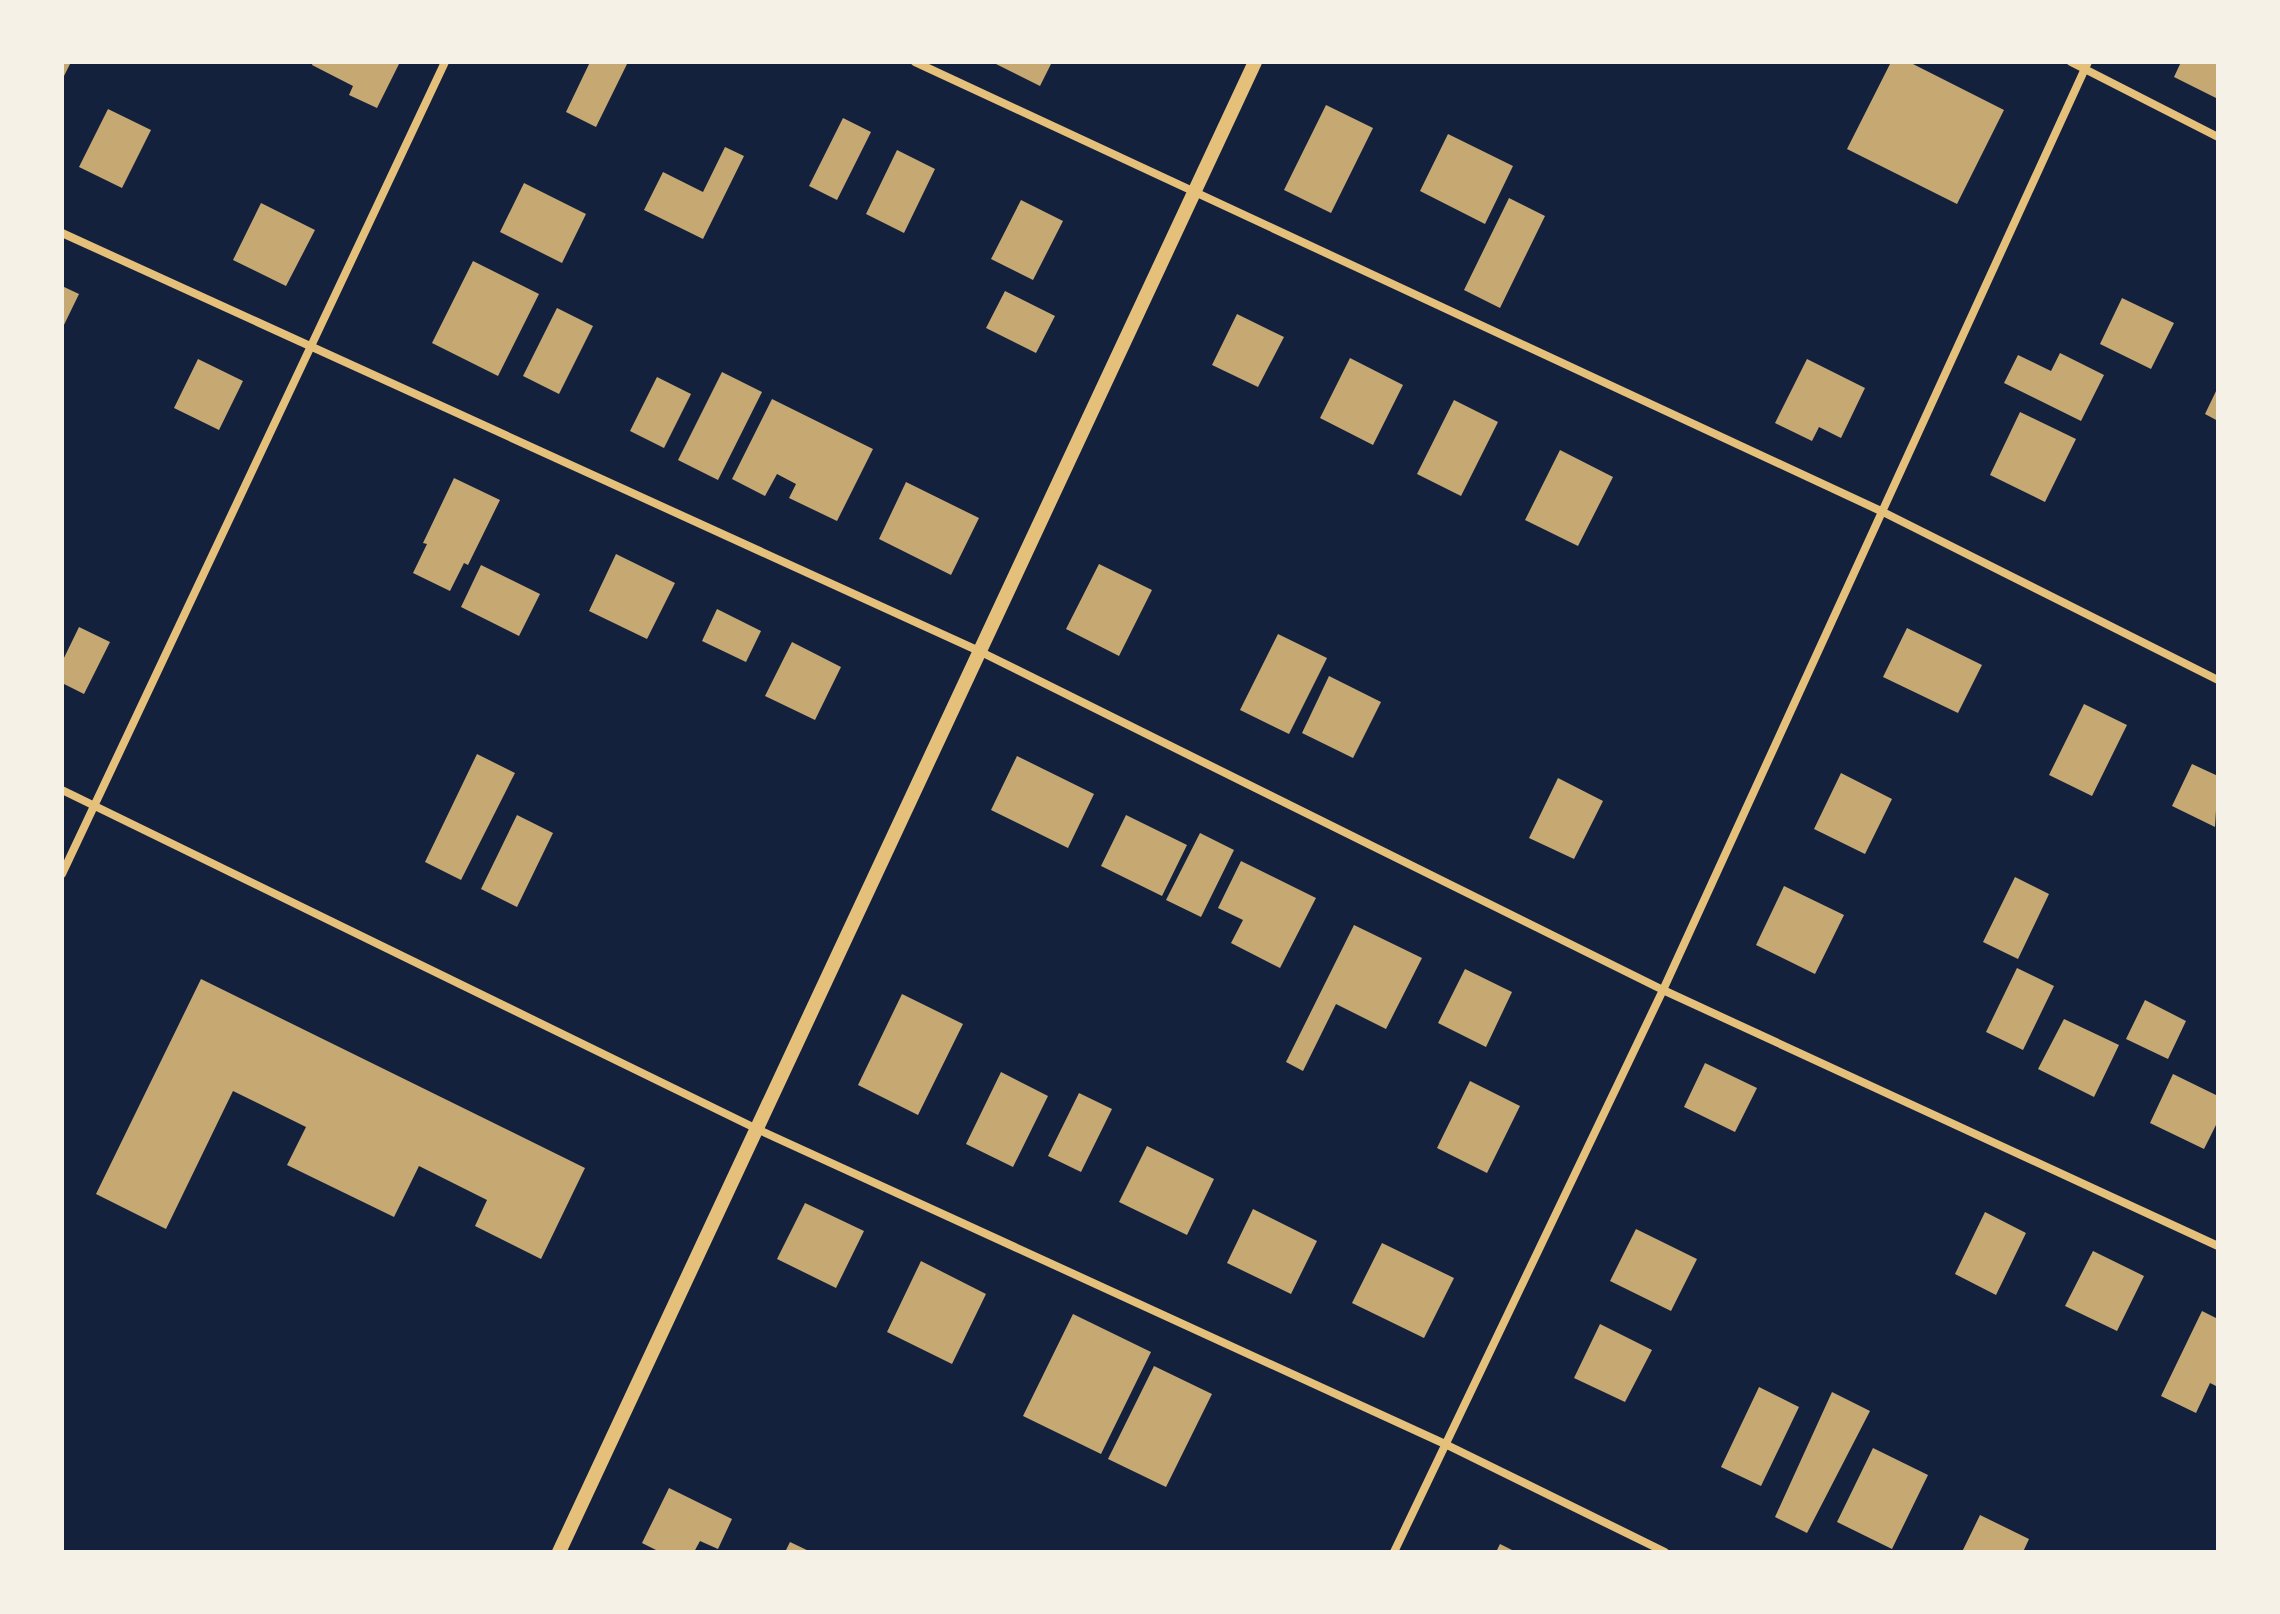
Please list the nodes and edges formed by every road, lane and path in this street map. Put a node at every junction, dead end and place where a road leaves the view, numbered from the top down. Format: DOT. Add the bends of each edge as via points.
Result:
graph roads {
  1 [pos="445,62"];
  2 [pos="915,62"];
  3 [pos="1255,62"];
  4 [pos="2071,62"];
  5 [pos="2086,65"];
  6 [pos="2218,137"];
  7 [pos="1194,192"];
  8 [pos="62,233"];
  9 [pos="311,346"];
  10 [pos="1883,512"];
  11 [pos="979,651"];
  12 [pos="2218,680"];
  13 [pos="62,790"];
  14 [pos="92,804"];
  15 [pos="62,874"];
  16 [pos="1663,990"];
  17 [pos="757,1129"];
  18 [pos="2218,1246"];
  19 [pos="1445,1444"];
  20 [pos="559,1552"];
  21 [pos="1394,1552"];
  22 [pos="1665,1552"];
  1 -- 9 [label="street"];
  2 -- 7 [label="street"];
  3 -- 7 [label="street"];
  4 -- 5 [label="street"];
  5 -- 6 [label="street"];
  5 -- 10 [label="street"];
  7 -- 10 [label="street"];
  7 -- 11 [label="street"];
  8 -- 9 [label="street"];
  9 -- 11 [label="street"];
  9 -- 14 [label="street"];
  10 -- 12 [label="street"];
  10 -- 16 [label="street"];
  11 -- 16 [label="street"];
  11 -- 17 [label="street"];
  13 -- 14 [label="street"];
  14 -- 15 [label="street"];
  14 -- 17 [label="street"];
  16 -- 18 [label="street"];
  16 -- 19 [label="street"];
  17 -- 19 [label="street"];
  17 -- 20 [label="street"];
  19 -- 21 [label="street"];
  19 -- 22 [label="street"];
}
